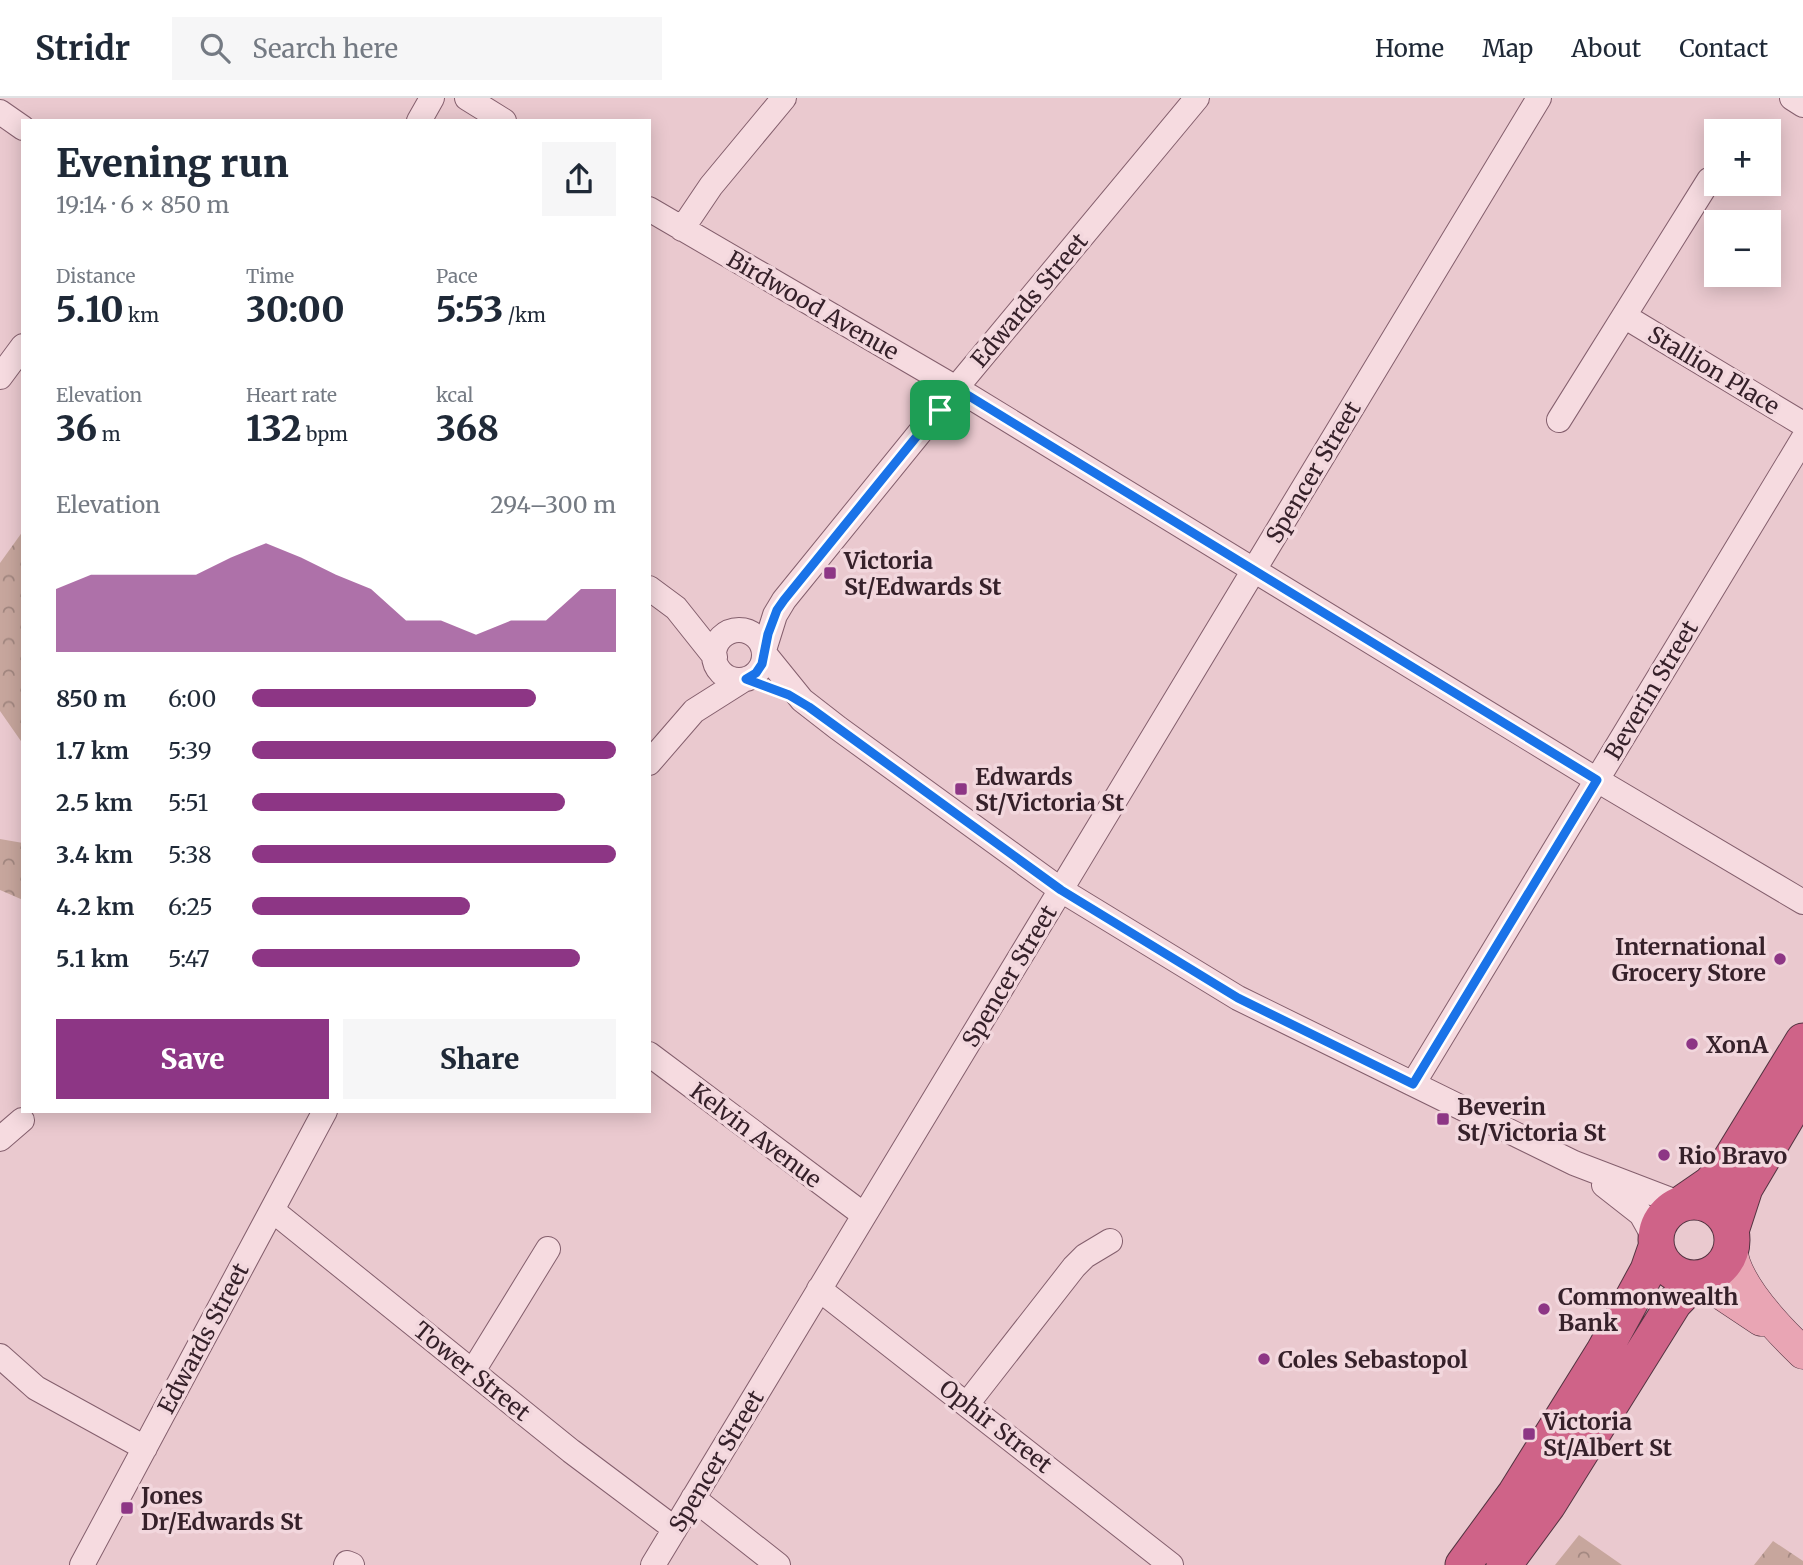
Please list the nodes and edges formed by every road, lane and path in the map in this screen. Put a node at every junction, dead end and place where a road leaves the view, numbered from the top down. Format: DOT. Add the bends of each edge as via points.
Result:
graph roads {
  1 [pos="432,98"];
  2 [pos="467,98"];
  3 [pos="784,98"];
  4 [pos="1197,98"];
  5 [pos="1539,98"];
  6 [pos="1792,98"];
  7 [pos="1803,105"];
  8 [pos="0,112"];
  9 [pos="420,119"];
  10 [pos="501,119"];
  11 [pos="21,127"];
  12 [pos="1704,188"];
  13 [pos="651,210"];
  14 [pos="682,229"];
  15 [pos="1624,316"];
  16 [pos="21,349"];
  17 [pos="0,377"];
  18 [pos="956,388"];
  19 [pos="1559,420"];
  20 [pos="1803,424"];
  21 [pos="1803,439"];
  22 [pos="1253,570"];
  23 [pos="651,589"];
  24 [pos="784,600"];
  25 [pos="670,603"];
  26 [pos="740,630"];
  27 [pos="764,652"];
  28 [pos="715,658"];
  29 [pos="744,679"];
  30 [pos="809,707"];
  31 [pos="694,711"];
  32 [pos="651,761"];
  33 [pos="1597,780"];
  34 [pos="1061,890"];
  35 [pos="1803,902"];
  36 [pos="1803,1041"];
  37 [pos="651,1055"];
  38 [pos="1413,1084"];
  39 [pos="1803,1090"];
  40 [pos="324,1113"];
  41 [pos="22,1120"];
  42 [pos="0,1139"];
  43 [pos="1574,1163"];
  44 [pos="1681,1204"];
  45 [pos="272,1210"];
  46 [pos="864,1215"];
  47 [pos="1731,1240"];
  48 [pos="1110,1241"];
  49 [pos="1656,1243"];
  50 [pos="548,1249"];
  51 [pos="1698,1278"];
  52 [pos="819,1289"];
  53 [pos="1801,1351"];
  54 [pos="0,1356"];
  55 [pos="472,1371"];
  56 [pos="967,1404"];
  57 [pos="145,1448"];
  58 [pos="693,1498"];
  59 [pos="675,1529"];
  60 [pos="82,1565"];
  61 [pos="346,1565"];
  62 [pos="352,1565"];
  63 [pos="653,1565"];
  64 [pos="778,1565"];
  65 [pos="1171,1565"];
  66 [pos="1463,1565"];
  67 [pos="1504,1565"];
  1 -- 9 [label="street"];
  2 -- 10 [label="street"];
  3 -- 14 [label="street"];
  4 -- 18 [label="street, Edwards Street"];
  5 -- 22 [label="street, Spencer Street"];
  6 -- 7 [label="street"];
  8 -- 11 [label="street"];
  12 -- 15 [label="street, Stallion Place"];
  13 -- 14 [label="street, Birdwood Avenue"];
  14 -- 18 [label="street, Birdwood Avenue"];
  15 -- 19 [label="street, Stallion Place"];
  15 -- 20 [label="street, Stallion Place"];
  16 -- 17 [label="street"];
  18 -- 22 [label="street, Birdwood Avenue"];
  18 -- 24 [label="street, Edwards Street"];
  21 -- 33 [label="street, Beverin Street"];
  22 -- 33 [label="street, Birdwood Avenue"];
  22 -- 34 [label="street, Spencer Street"];
  23 -- 25 [label="street"];
  24 -- 26 [label="street, Edwards Street"];
  24 -- 27 [label="street, Edwards Street"];
  25 -- 26 [label="street"];
  25 -- 28 [label="street"];
  26 -- 27 [label="street" via="754,635"];
  26 -- 28 [label="street" via="721,638"];
  27 -- 29 [label="street" via="759,671"];
  27 -- 30 [label="street"];
  28 -- 29 [label="street" via="725,675"];
  28 -- 31 [label="street"];
  29 -- 30 [label="street"];
  29 -- 31 [label="street"];
  30 -- 34 [label="street"];
  31 -- 32 [label="street"];
  33 -- 35 [label="street, Birdwood Avenue"];
  33 -- 38 [label="street, Beverin Street"];
  34 -- 38 [label="street" via="1238,998"];
  34 -- 46 [label="street, Spencer Street"];
  36 -- 44 [label="highway" via="1727,1165"];
  37 -- 46 [label="street, Kelvin Avenue"];
  38 -- 43 [label="street"];
  39 -- 47 [label="highway" via="1745,1188"];
  40 -- 45 [label="street, Edwards Street"];
  41 -- 42 [label="street"];
  43 -- 44 [label="street"];
  43 -- 49 [label="street" via="1637,1210"];
  44 -- 47 [label="highway" via="1697,1202 1712,1207 1724,1217"];
  44 -- 49 [label="highway" via="1660,1222"];
  45 -- 55 [label="street, Tower Street"];
  45 -- 57 [label="street, Edwards Street"];
  46 -- 52 [label="street, Spencer Street"];
  47 -- 51 [label="highway" via="1723,1265"];
  47 -- 53 [label="main road" via="1732,1257 1744,1283"];
  48 -- 56 [label="street" via="1074,1267"];
  49 -- 51 [label="highway" via="1662,1262 1674,1273"];
  49 -- 66 [label="highway" via="1648,1270 1604,1351 1515,1494"];
  50 -- 55 [label="street"];
  51 -- 53 [label="main road"];
  51 -- 67 [label="highway" via="1674,1303 1548,1505"];
  52 -- 56 [label="street, Ophir Street"];
  52 -- 58 [label="street, Spencer Street"];
  54 -- 57 [label="street" via="36,1388"];
  55 -- 59 [label="street, Tower Street"];
  56 -- 65 [label="street, Ophir Street"];
  57 -- 60 [label="street, Edwards Street"];
  58 -- 59 [label="street, Spencer Street"];
  58 -- 64 [label="street"];
  59 -- 63 [label="street, Spencer Street"];
  61 -- 62 [label="street"];
}
